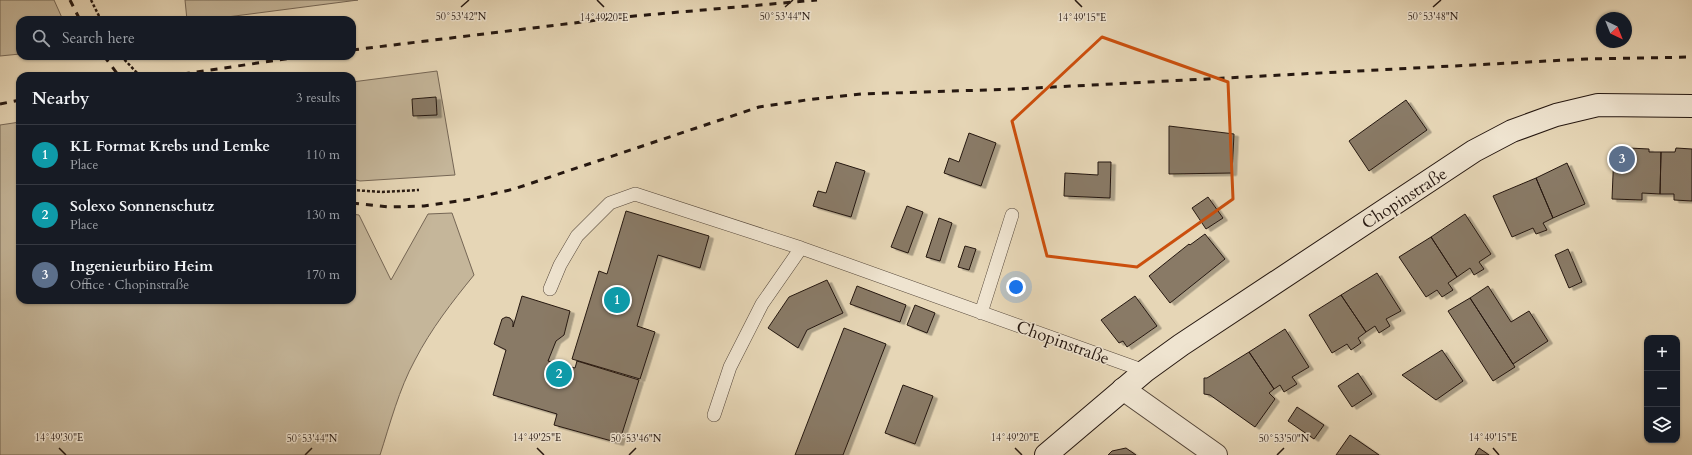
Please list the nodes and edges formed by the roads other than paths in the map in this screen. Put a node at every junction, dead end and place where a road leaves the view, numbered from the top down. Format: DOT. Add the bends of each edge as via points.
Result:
graph roads {
  1 [pos="1692,106"];
  2 [pos="1012,215"];
  3 [pos="801,248"];
  4 [pos="550,289"];
  5 [pos="981,313"];
  6 [pos="1145,371"];
  7 [pos="1123,389"];
  8 [pos="714,415"];
  9 [pos="1046,455"];
  10 [pos="1216,455"];
  1 -- 6 [label="street, Chopinstraße" via="1598,105 1556,115 1512,131 1474,151"];
  2 -- 5 [label="lane"];
  3 -- 4 [label="lane, Chopinstraße" via="635,194 610,203 577,236"];
  3 -- 5 [label="lane, Chopinstraße"];
  3 -- 8 [label="lane" via="762,304 730,367"];
  5 -- 6 [label="lane, Chopinstraße"];
  6 -- 7 [label="street, Chopinstraße"];
  7 -- 9 [label="street, Chopinstraße"];
  7 -- 10 [label="street"];
}
